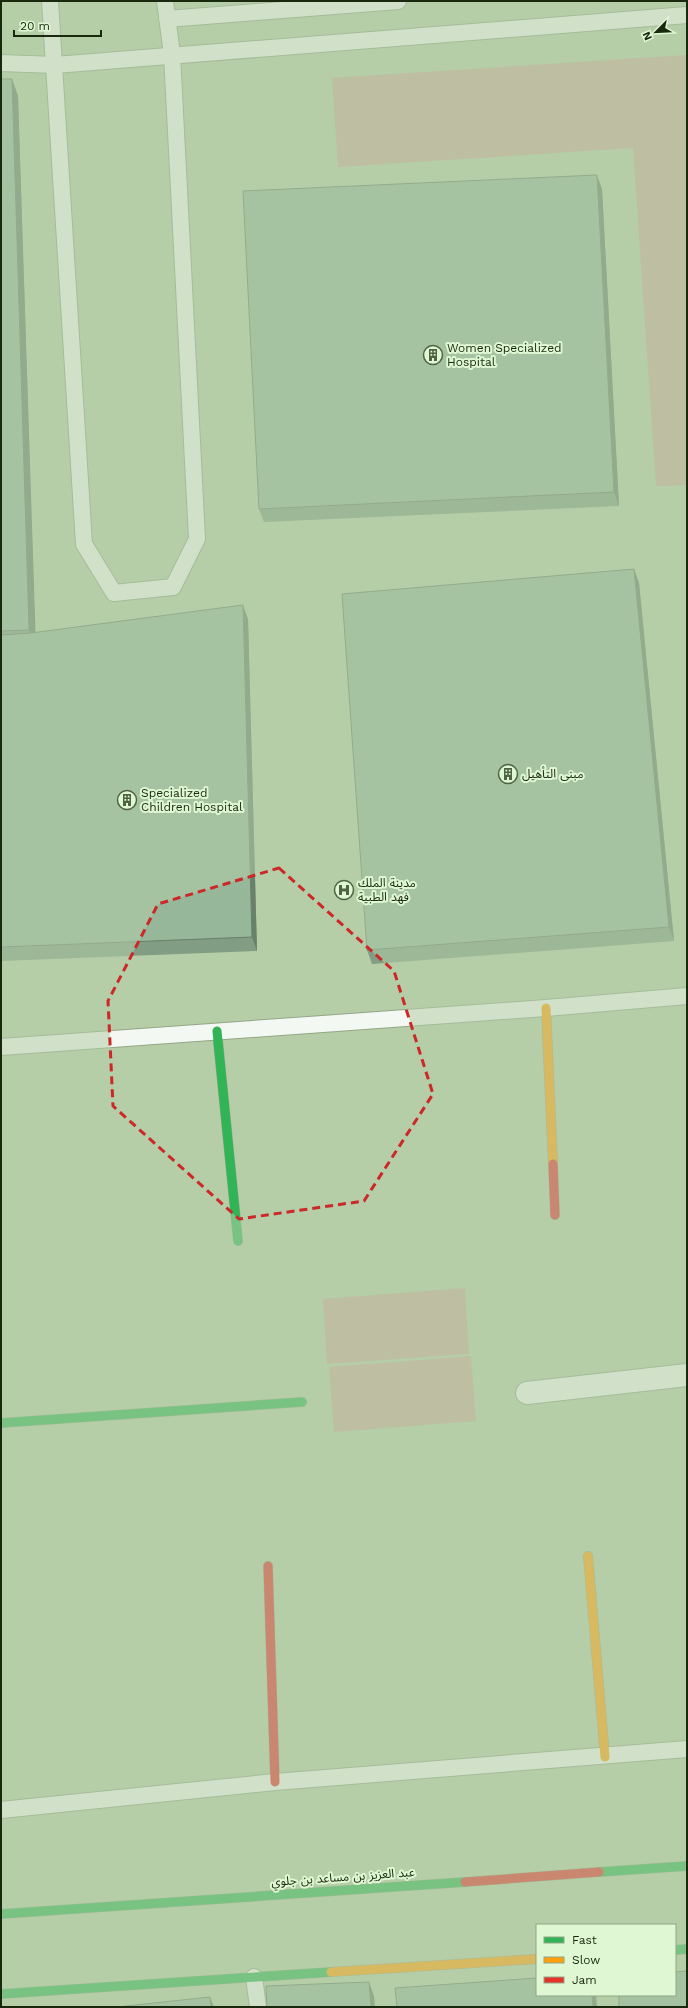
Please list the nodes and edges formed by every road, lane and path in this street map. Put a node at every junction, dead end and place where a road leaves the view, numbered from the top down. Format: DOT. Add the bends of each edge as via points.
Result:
graph roads {
  1 [pos="50,1"];
  2 [pos="165,1"];
  3 [pos="398,1"];
  4 [pos="687,15"];
  5 [pos="167,19"];
  6 [pos="172,54"];
  7 [pos="1,63"];
  8 [pos="55,65"];
  9 [pos="687,996"];
  10 [pos="546,1008"];
  11 [pos="217,1031"];
  12 [pos="1,1047"];
  13 [pos="555,1215"];
  14 [pos="238,1241"];
  15 [pos="687,1375"];
  16 [pos="527,1392"];
  17 [pos="302,1402"];
  18 [pos="1,1422"];
  19 [pos="588,1556"];
  20 [pos="268,1566"];
  21 [pos="687,1749"];
  22 [pos="606,1757"];
  23 [pos="275,1782"];
  24 [pos="1,1810"];
  25 [pos="687,1866"];
  26 [pos="1,1914"];
  27 [pos="687,1949"];
  28 [pos="676,1950"];
  29 [pos="536,1959"];
  30 [pos="254,1978"];
  31 [pos="1,1994"];
  32 [pos="258,2007"];
  1 -- 8 [label="lane"];
  2 -- 5 [label="lane"];
  3 -- 5 [label="lane"];
  4 -- 6 [label="lane"];
  5 -- 6 [label="lane"];
  6 -- 8 [label="lane"];
  6 -- 8 [label="lane" via="197,539 173,587 114,593 84,544"];
  7 -- 8 [label="lane"];
  9 -- 10 [label="lane"];
  10 -- 11 [label="lane"];
  10 -- 13 [label="main road"];
  11 -- 12 [label="lane"];
  11 -- 14 [label="main road"];
  15 -- 16 [label="street"];
  17 -- 18 [label="main road"];
  19 -- 22 [label="main road"];
  20 -- 23 [label="main road"];
  21 -- 22 [label="lane"];
  22 -- 23 [label="lane"];
  23 -- 24 [label="lane"];
  25 -- 26 [label="main road, عبد العزيز بن مساعد بن جلوي"];
  27 -- 28 [label="main road"];
  29 -- 30 [label="main road"];
  30 -- 31 [label="main road"];
  30 -- 32 [label="lane"];
}
